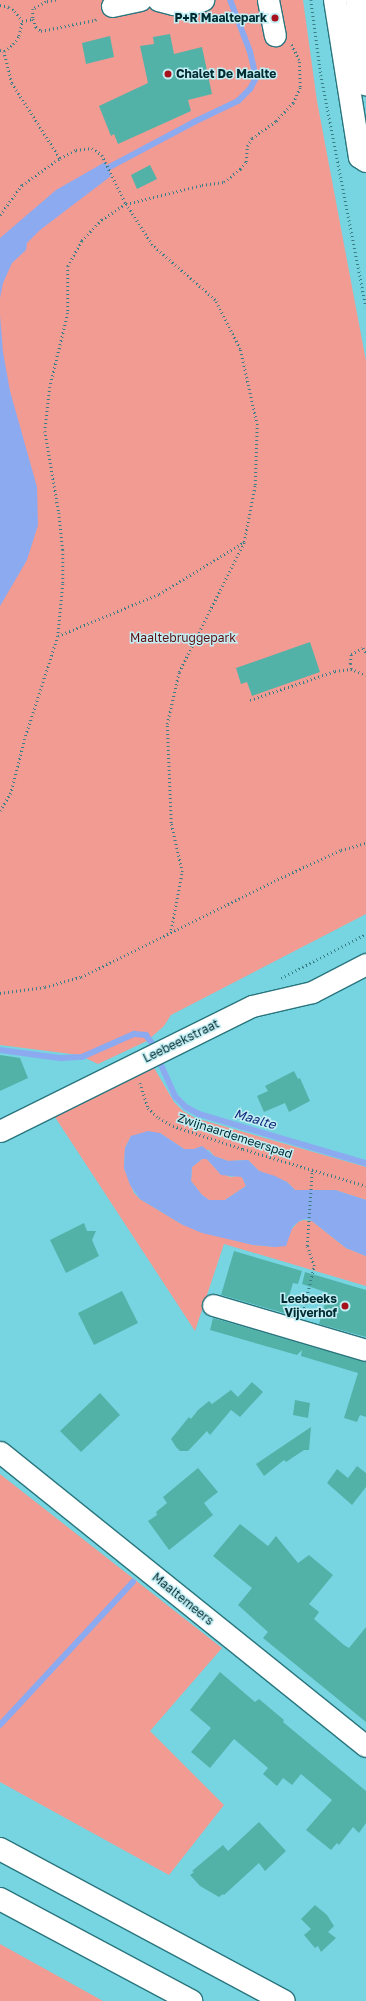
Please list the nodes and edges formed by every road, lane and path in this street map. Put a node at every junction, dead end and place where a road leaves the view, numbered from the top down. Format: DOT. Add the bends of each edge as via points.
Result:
graph roads {
  1 [pos="56,0"];
  2 [pos="140,0"];
  3 [pos="158,0"];
  4 [pos="203,0"];
  5 [pos="268,0"];
  6 [pos="311,0"];
  7 [pos="335,0"];
  8 [pos="357,0"];
  9 [pos="0,5"];
  10 [pos="106,10"];
  11 [pos="33,19"];
  12 [pos="22,22"];
  13 [pos="275,35"];
  14 [pos="0,50"];
  15 [pos="4,51"];
  16 [pos="366,85"];
  17 [pos="60,158"];
  18 [pos="366,161"];
  19 [pos="126,204"];
  20 [pos="0,215"];
  21 [pos="366,306"];
  22 [pos="244,542"];
  23 [pos="58,636"];
  24 [pos="366,653"];
  25 [pos="351,669"];
  26 [pos="366,674"];
  27 [pos="250,700"];
  28 [pos="0,811"];
  29 [pos="366,843"];
  30 [pos="171,930"];
  31 [pos="366,964"];
  32 [pos="0,993"];
  33 [pos="134,1064"];
  34 [pos="0,1131"];
  35 [pos="312,1170"];
  36 [pos="366,1186"];
  37 [pos="213,1305"];
  38 [pos="299,1330"];
  39 [pos="366,1350"];
  40 [pos="0,1452"];
  41 [pos="366,1746"];
  42 [pos="0,1849"];
  43 [pos="0,1899"];
  44 [pos="191,2001"];
  45 [pos="284,2001"];
  1 -- 11 [label="path" via="33,9"];
  2 -- 10 [label="street"];
  3 -- 4 [label="street" via="173,4 192,4"];
  5 -- 13 [label="street"];
  6 -- 21 [label="path" via="321,75"];
  7 -- 18 [label="highway" via="360,157"];
  8 -- 16 [label="highway"];
  9 -- 12 [label="path" via="15,11"];
  10 -- 11 [label="path" via="95,20 41,31"];
  11 -- 12 [label="path"];
  12 -- 15 [label="path" via="19,36"];
  13 -- 19 [label="path" via="286,39 294,48 299,60 300,87 293,103 276,122 252,138 247,146 246,162 240,169 224,182"];
  14 -- 15 [label="path"];
  15 -- 17 [label="path" via="12,83"];
  17 -- 19 [label="path" via="76,150 92,148 102,155"];
  17 -- 20 [label="path" via="22,185"];
  19 -- 22 [label="path" via="152,245 215,300 240,349 257,425 255,485"];
  19 -- 23 [label="path" via="102,220 82,241 68,266 68,313 50,387 44,432 63,550"];
  22 -- 23 [label="path" via="159,594"];
  22 -- 30 [label="path" via="179,672 167,724 171,823 182,872"];
  23 -- 28 [label="path" via="11,793"];
  24 -- 25 [label="path" via="363,648 352,654"];
  25 -- 26 [label="path"];
  25 -- 27 [label="path" via="335,671"];
  29 -- 30 [label="path" via="341,850"];
  30 -- 32 [label="path" via="81,977 45,988"];
  31 -- 33 [label="street, Leebeekstraat" via="312,992 252,1006"];
  33 -- 34 [label="street, Leebeekstraat"];
  33 -- 35 [label="path, Zwijnaardemeerspad" via="148,1108 159,1118 199,1135"];
  35 -- 36 [label="path, Zwijnaardemeerspad"];
  35 -- 38 [label="path" via="306,1246 314,1266"];
  37 -- 38 [label="street"];
  38 -- 39 [label="street"];
  40 -- 41 [label="street, Maaltemeers"];
  42 -- 45 [label="highway"];
  43 -- 44 [label="highway"];
}
